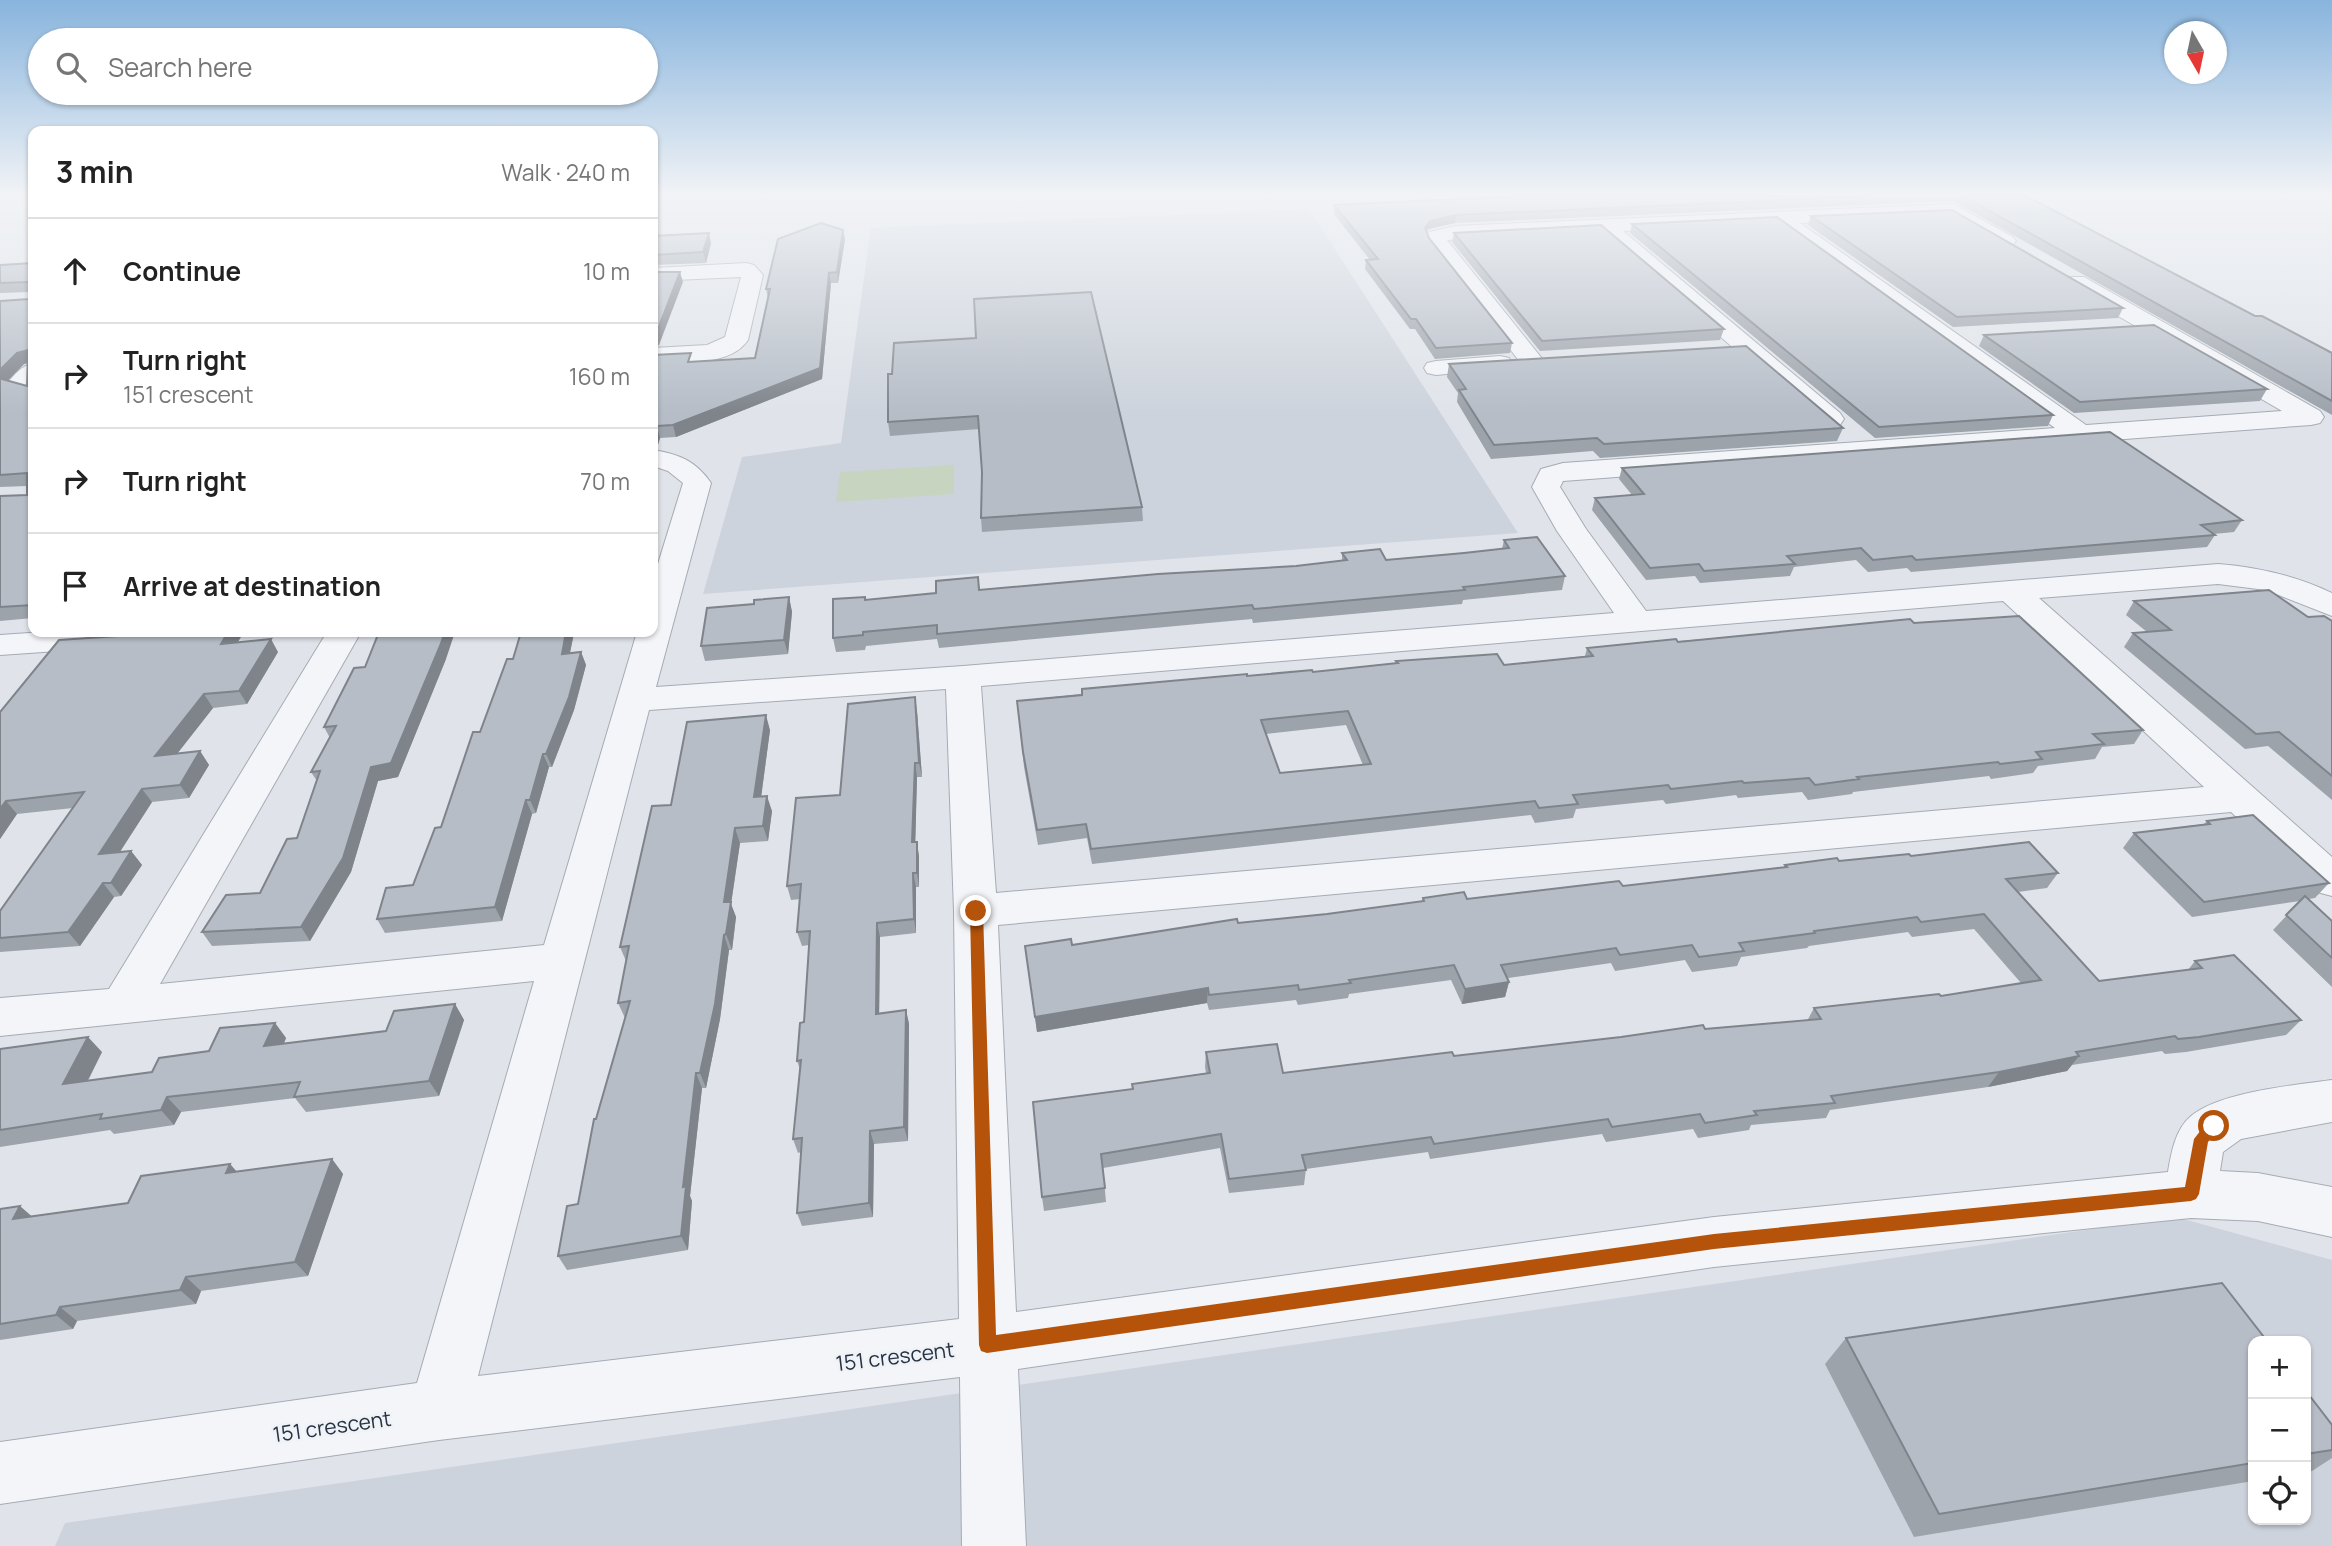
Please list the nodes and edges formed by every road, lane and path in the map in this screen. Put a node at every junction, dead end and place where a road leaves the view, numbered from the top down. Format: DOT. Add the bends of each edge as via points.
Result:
graph roads {
  1 [pos="1458,268"];
  2 [pos="1655,268"];
  3 [pos="1849,268"];
  4 [pos="2057,272"];
  5 [pos="658,274"];
  6 [pos="2150,326"];
  7 [pos="2109,328"];
  8 [pos="1986,335"];
  9 [pos="1945,338"];
  10 [pos="1748,348"];
  11 [pos="1708,350"];
  12 [pos="658,355"];
  13 [pos="1559,359"];
  14 [pos="1532,361"];
  15 [pos="1436,368"];
  16 [pos="28,376"];
  17 [pos="28,386"];
  18 [pos="2325,420"];
  19 [pos="2078,432"];
  20 [pos="1865,447"];
  21 [pos="658,459"];
  22 [pos="2012,592"];
  23 [pos="658,598"];
  24 [pos="2332,606"];
  25 [pos="1636,621"];
  26 [pos="114,637"];
  27 [pos="341,637"];
  28 [pos="649,637"];
  29 [pos="12,644"];
  30 [pos="0,671"];
  31 [pos="963,677"];
  32 [pos="634,700"];
  33 [pos="2238,797"];
  34 [pos="2332,881"];
  35 [pos="976,911"];
  36 [pos="562,961"];
  37 [pos="123,1006"];
  38 [pos="0,1017"];
  39 [pos="2332,1101"];
  40 [pos="2191,1194"];
  41 [pos="2332,1212"];
  42 [pos="987,1345"];
  43 [pos="439,1410"];
  44 [pos="0,1473"];
  45 [pos="994,1546"];
  1 -- 14 [label="street"];
  2 -- 10 [label="street"];
  3 -- 9 [label="street"];
  4 -- 6 [label="street"];
  5 -- 12 [label="street" via="746,270 752,275 736,340 729,346 710,352"];
  6 -- 7 [label="street"];
  6 -- 18 [label="street"];
  8 -- 9 [label="street"];
  9 -- 19 [label="street"];
  10 -- 11 [label="street"];
  10 -- 20 [label="street"];
  13 -- 14 [label="street"];
  14 -- 15 [label="street"];
  16 -- 17 [label="street" via="20,384"];
  18 -- 19 [label="street"];
  19 -- 20 [label="street"];
  20 -- 25 [label="street" via="1551,475 1546,487"];
  21 -- 23 [label="street" via="687,469 697,483"];
  22 -- 24 [label="street" via="2218,574 2281,583"];
  22 -- 25 [label="street"];
  22 -- 33 [label="street"];
  25 -- 31 [label="street"];
  26 -- 29 [label="street"];
  27 -- 37 [label="street"];
  28 -- 32 [label="street"];
  29 -- 30 [label="street"];
  31 -- 32 [label="street"];
  31 -- 35 [label="street"];
  32 -- 36 [label="street"];
  33 -- 34 [label="street"];
  33 -- 35 [label="street"];
  35 -- 42 [label="street"];
  36 -- 37 [label="street"];
  36 -- 43 [label="street"];
  37 -- 38 [label="street"];
  39 -- 40 [label="street" via="2214,1126 2202,1139"];
  40 -- 41 [label="street, 151 crescent" via="2258,1197"];
  40 -- 42 [label="street, 151 crescent" via="1714,1242"];
  42 -- 43 [label="street, 151 crescent"];
  42 -- 45 [label="street"];
  43 -- 44 [label="street, 151 crescent"];
}
